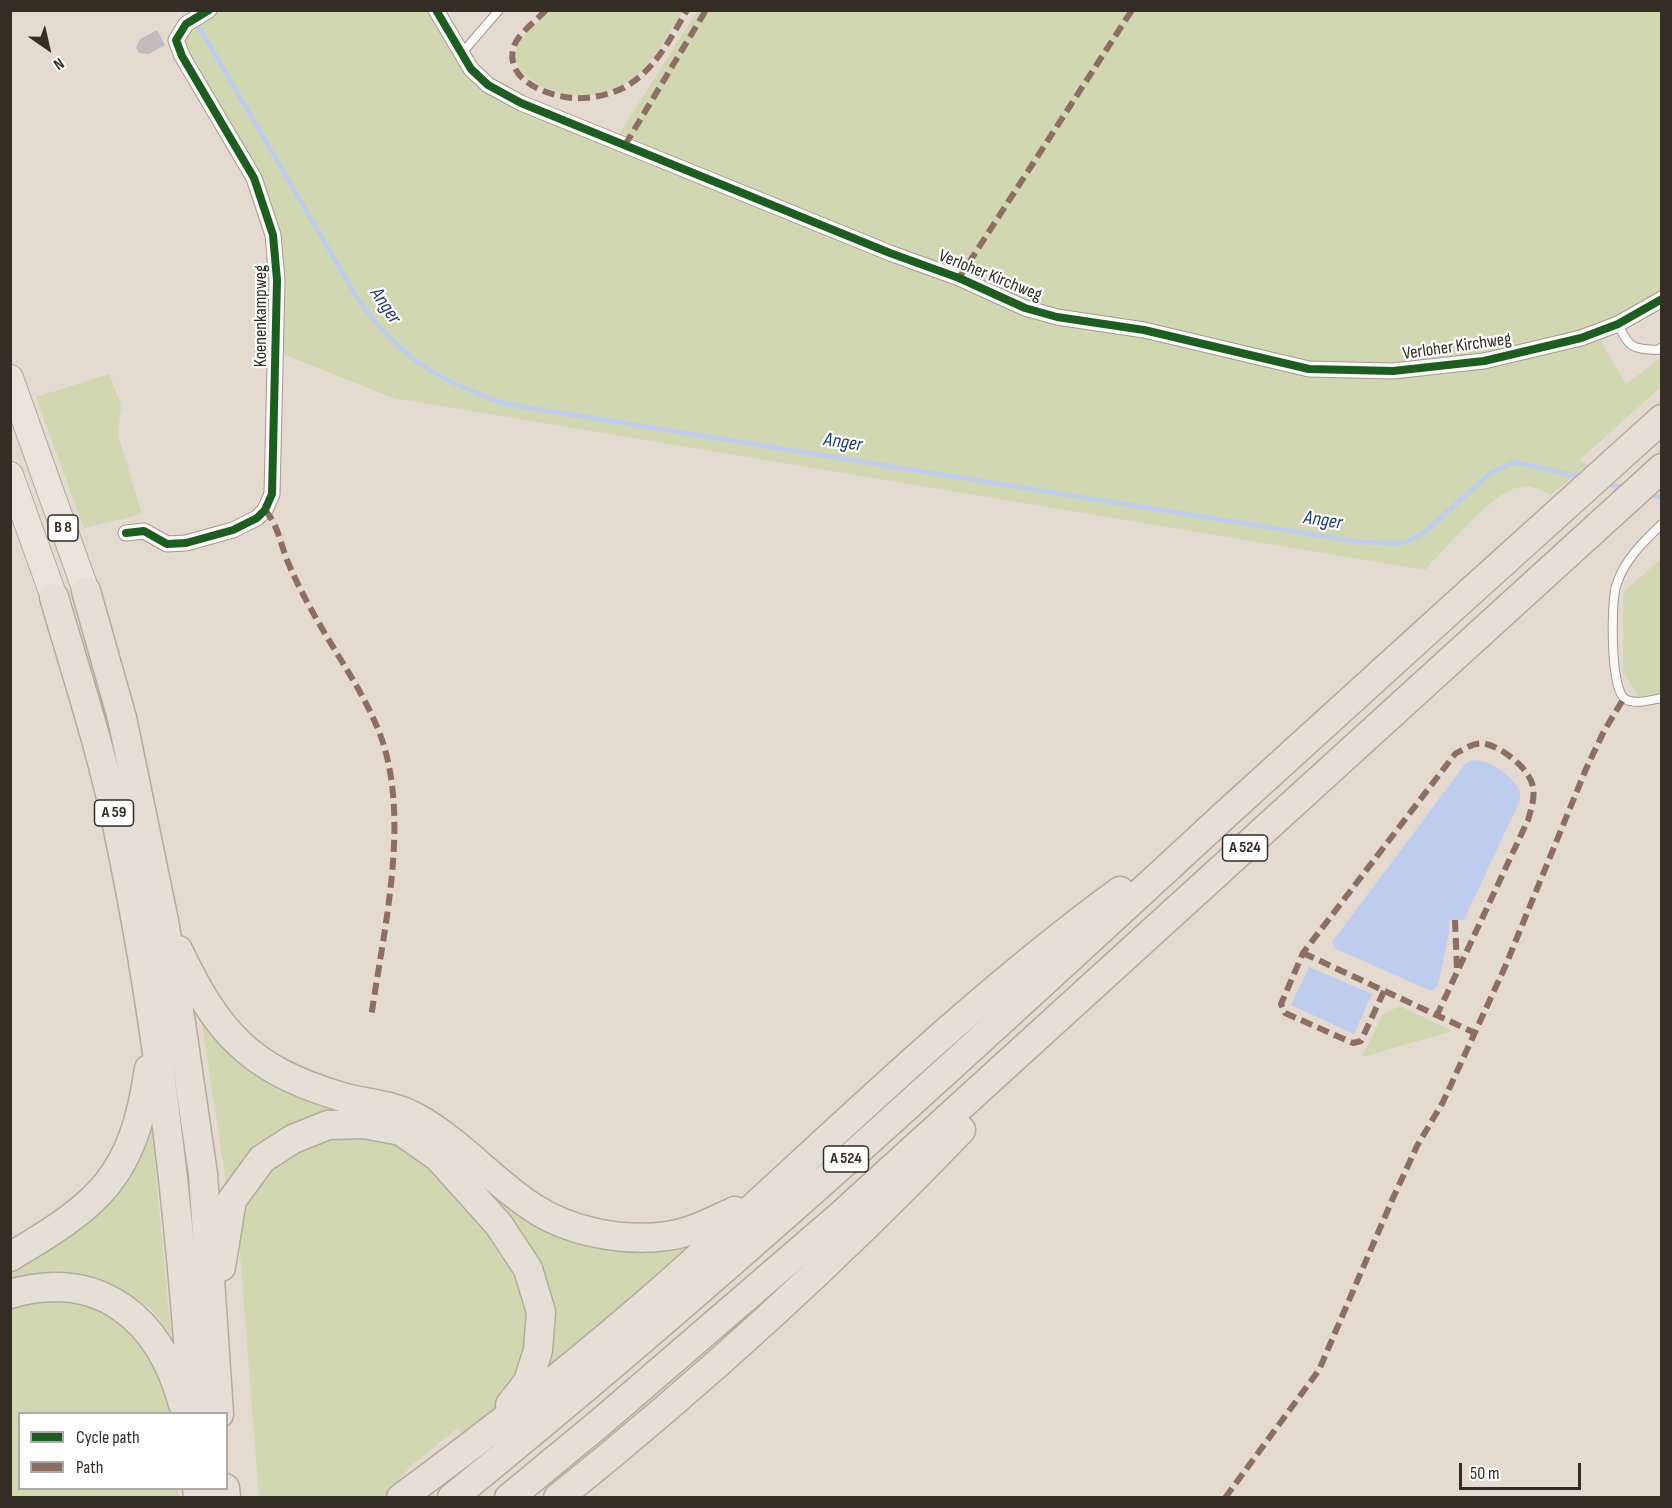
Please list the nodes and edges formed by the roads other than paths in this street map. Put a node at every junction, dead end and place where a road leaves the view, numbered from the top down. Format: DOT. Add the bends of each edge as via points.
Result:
graph roads {
  1 [pos="436,10"];
  2 [pos="499,10"];
  3 [pos="206,12"];
  4 [pos="461,54"];
  5 [pos="1662,298"];
  6 [pos="1618,324"];
  7 [pos="1662,347"];
  8 [pos="10,378"];
  9 [pos="1662,419"];
  10 [pos="1657,472"];
  11 [pos="10,475"];
  12 [pos="1662,524"];
  13 [pos="126,532"];
  14 [pos="86,591"];
  15 [pos="54,597"];
  16 [pos="1662,698"];
  17 [pos="1231,810"];
  18 [pos="164,921"];
  19 [pos="1068,1009"];
  20 [pos="154,1034"];
  21 [pos="786,1176"];
  22 [pos="10,1257"];
  23 [pos="10,1294"];
  24 [pos="214,1347"];
  25 [pos="186,1412"];
  26 [pos="193,1412"];
  27 [pos="219,1412"];
  28 [pos="640,1432"];
  29 [pos="447,1464"];
  30 [pos="401,1497"];
  31 [pos="452,1497"];
  32 [pos="509,1497"];
  33 [pos="558,1497"];
  34 [pos="587,1497"];
  1 -- 4 [label="street, Verloher Kirchweg"];
  2 -- 4 [label="lane"];
  3 -- 13 [label="street, Koenenkampweg" via="186,24 176,39 178,47 254,178 273,235 277,280 272,494 257,519 186,543 167,544 144,531"];
  4 -- 6 [label="street, Verloher Kirchweg" via="481,80 521,103 1025,308 1057,316 1143,330 1309,369 1345,371 1393,371 1484,361 1581,338"];
  5 -- 6 [label="street, Verloher Kirchweg"];
  6 -- 7 [label="lane" via="1627,343 1637,349"];
  8 -- 14 [label="highway, B 8"];
  9 -- 17 [label="highway, A 524"];
  10 -- 19 [label="highway, A 524"];
  11 -- 15 [label="highway, B 8"];
  12 -- 16 [label="lane" via="1633,551 1616,586 1614,611 1615,678 1619,692 1634,701"];
  14 -- 18 [label="highway, A 59" via="122,718"];
  15 -- 20 [label="highway, A 59" via="117,823"];
  17 -- 21 [label="highway" via="1063,933"];
  17 -- 31 [label="highway, A 524" via="1038,988 582,1393"];
  18 -- 21 [label="highway" via="198,992 226,1033 259,1061 292,1080 414,1116 533,1208 576,1228 613,1235 667,1236 700,1227 737,1210"];
  18 -- 24 [label="highway, A 59" via="202,1174"];
  19 -- 28 [label="highway" via="986,1105 921,1171 798,1291"];
  19 -- 32 [label="highway, A 524" via="840,1216"];
  20 -- 22 [label="highway" via="144,1103 135,1135 119,1168 89,1206"];
  20 -- 26 [label="highway, A 59" via="188,1333"];
  21 -- 29 [label="highway" via="620,1326"];
  23 -- 25 [label="highway" via="33,1288 87,1289 125,1307 146,1326 166,1356"];
  24 -- 27 [label="highway, A 59"];
  24 -- 29 [label="highway" via="222,1253 232,1200 262,1159 293,1139 328,1125 364,1124 401,1131 438,1157 499,1225 528,1269 541,1312 538,1350 528,1382 507,1409"];
  28 -- 33 [label="highway"];
  28 -- 34 [label="highway"];
  29 -- 30 [label="highway"];
}
